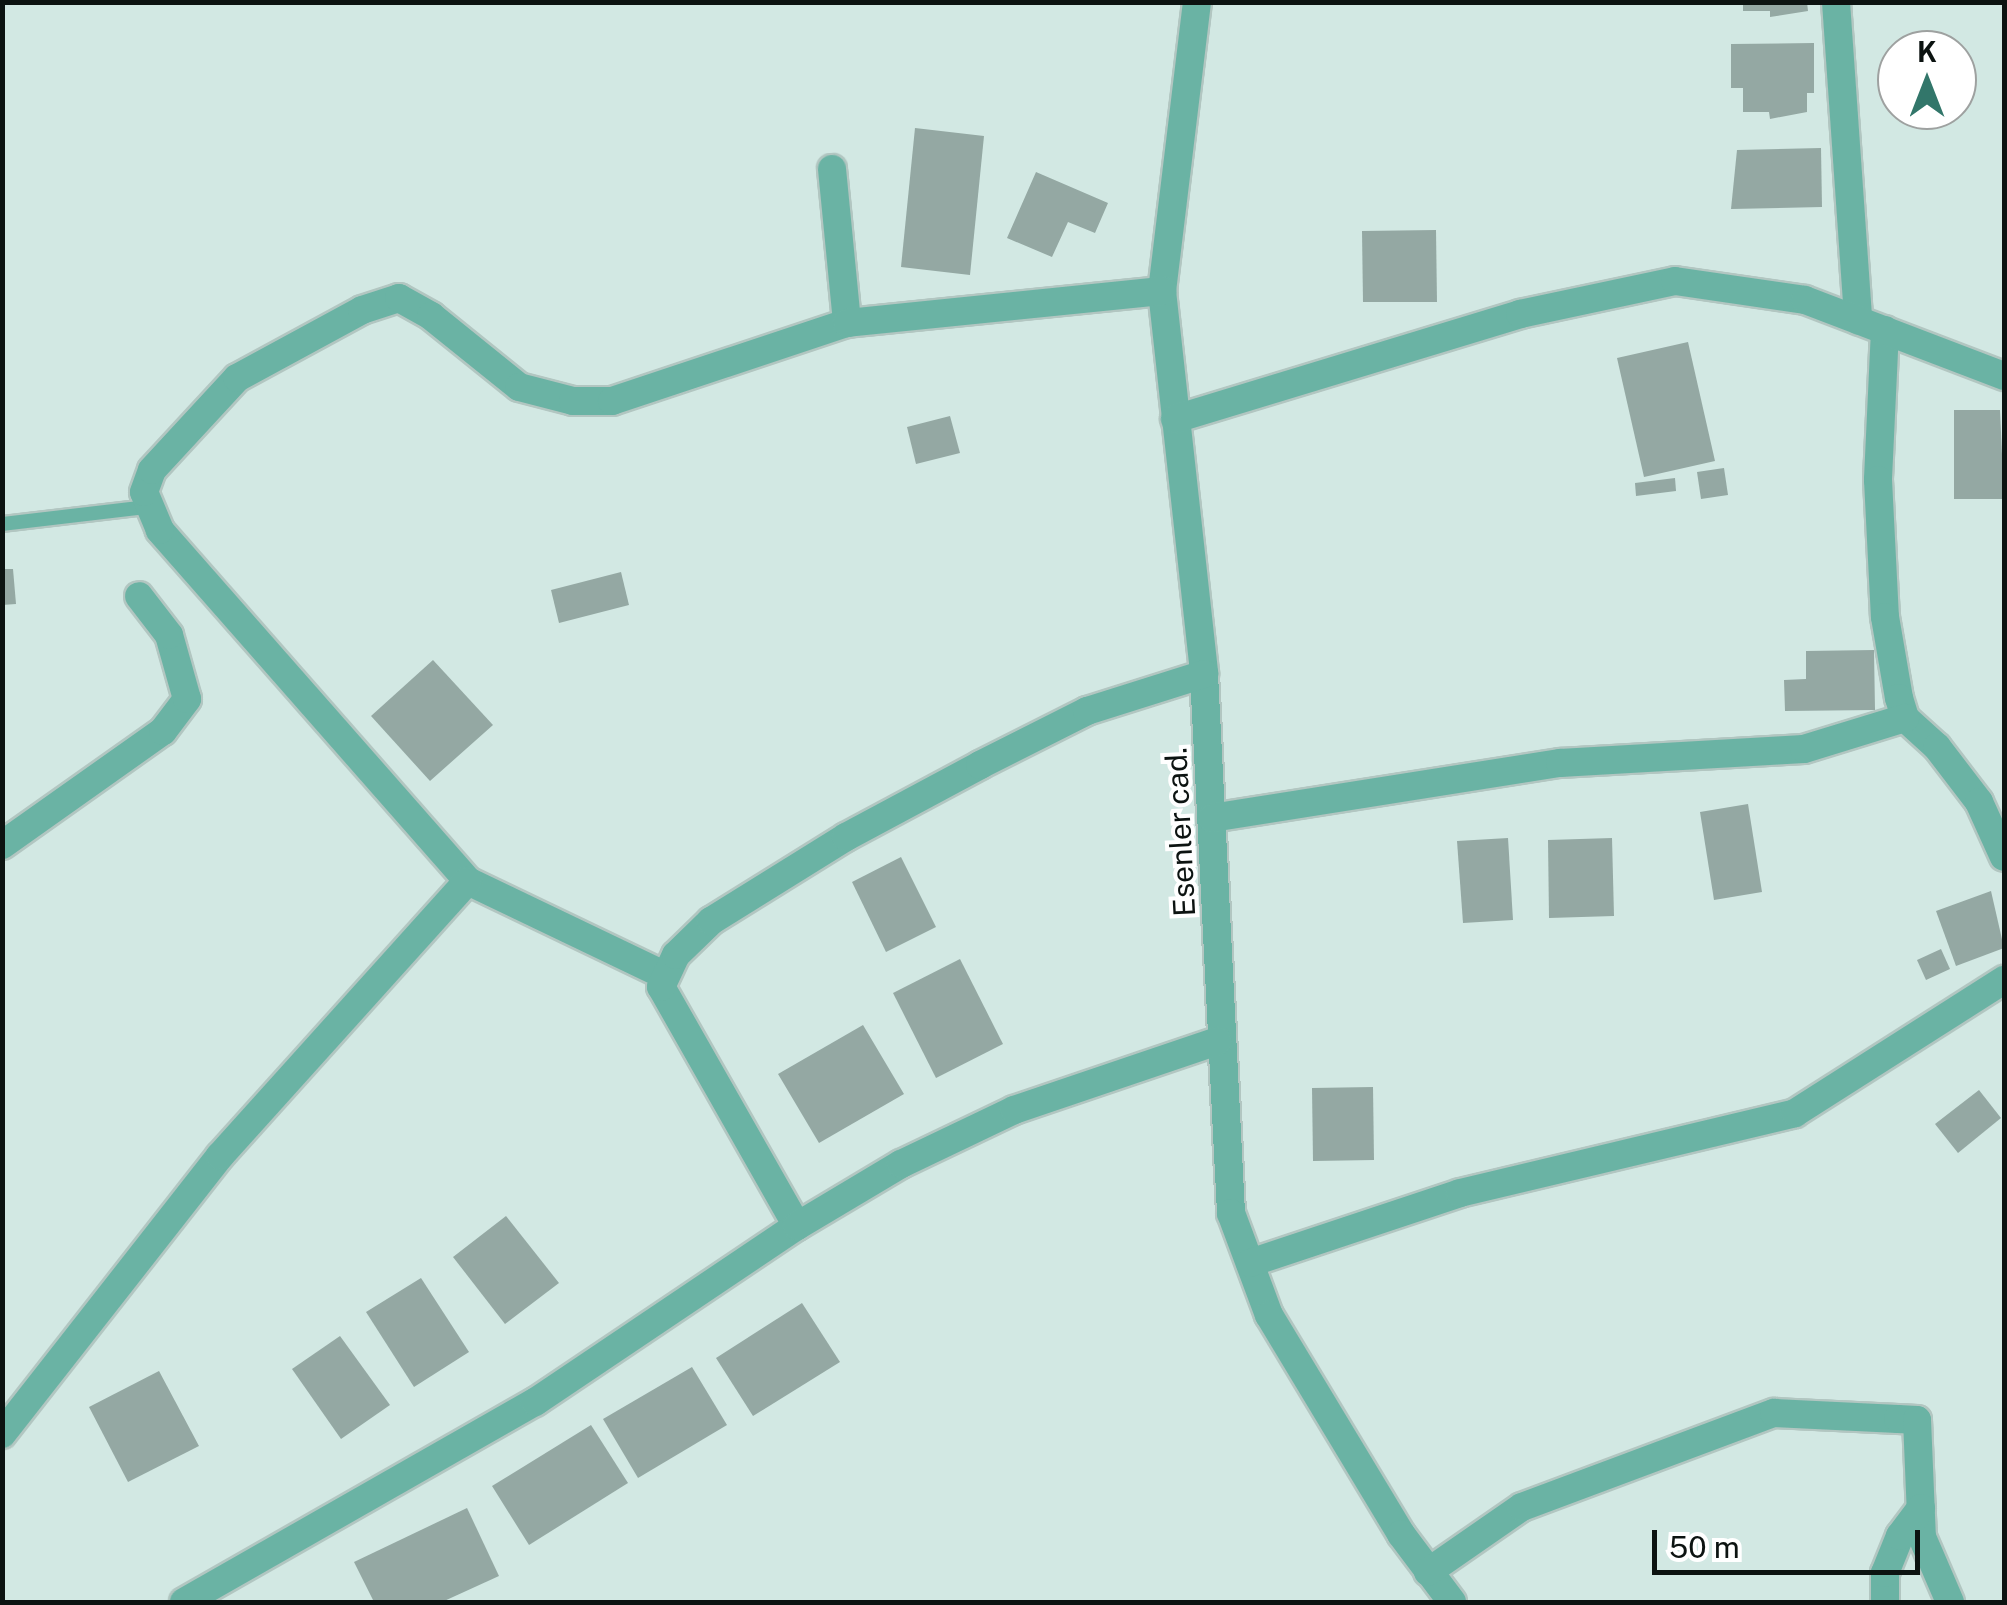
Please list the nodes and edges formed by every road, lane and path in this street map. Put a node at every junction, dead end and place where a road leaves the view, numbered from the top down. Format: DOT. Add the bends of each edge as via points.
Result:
graph roads {
  1 [pos="1197,2"];
  2 [pos="1836,2"];
  3 [pos="832,169"];
  4 [pos="1162,291"];
  5 [pos="1858,320"];
  6 [pos="846,323"];
  7 [pos="1884,330"];
  8 [pos="2004,376"];
  9 [pos="1175,419"];
  10 [pos="147,507"];
  11 [pos="2,524"];
  12 [pos="140,596"];
  13 [pos="1204,674"];
  14 [pos="1905,718"];
  15 [pos="1212,818"];
  16 [pos="2,846"];
  17 [pos="2004,857"];
  18 [pos="468,880"];
  19 [pos="662,974"];
  20 [pos="2004,980"];
  21 [pos="1218,1041"];
  22 [pos="798,1226"];
  23 [pos="1250,1263"];
  24 [pos="2,1434"];
  25 [pos="1921,1508"];
  26 [pos="1428,1572"];
  27 [pos="184,1602"];
  28 [pos="1452,1602"];
  29 [pos="1884,1602"];
  30 [pos="1950,1602"];
  1 -- 4 [label="street, Esenler cad."];
  2 -- 5 [label="street"];
  3 -- 6 [label="street"];
  4 -- 6 [label="street"];
  4 -- 9 [label="street, Esenler cad."];
  5 -- 7 [label="street"];
  5 -- 9 [label="street" via="1805,300 1674,280 1520,314"];
  6 -- 10 [label="street" via="612,400 574,400 518,388 431,316 398,298 362,310 237,378 152,470"];
  7 -- 8 [label="street"];
  7 -- 14 [label="street" via="1878,480 1885,618"];
  9 -- 13 [label="street, Esenler cad."];
  10 -- 11 [label="lane"];
  10 -- 18 [label="street" via="204,584"];
  12 -- 16 [label="street" via="169,634 187,699 162,731"];
  13 -- 15 [label="street, Esenler cad."];
  13 -- 19 [label="street" via="1087,711 846,837 711,921"];
  14 -- 15 [label="street" via="1804,749 1560,763"];
  14 -- 17 [label="street" via="1961,776"];
  15 -- 21 [label="street, Esenler cad."];
  18 -- 19 [label="street"];
  18 -- 24 [label="street" via="220,1156"];
  19 -- 22 [label="street" via="678,1024"];
  20 -- 23 [label="street" via="1795,1113 1460,1193"];
  21 -- 22 [label="street" via="1014,1110 901,1164"];
  21 -- 23 [label="street, Esenler cad." via="1231,1212"];
  22 -- 27 [label="street" via="519,1412"];
  23 -- 26 [label="street, Esenler cad." via="1268,1315"];
  25 -- 26 [label="street" via="1917,1420 1774,1413 1522,1507"];
  25 -- 29 [label="street" via="1884,1572"];
  25 -- 30 [label="street" via="1922,1537"];
  26 -- 28 [label="street, Esenler cad."];
}
